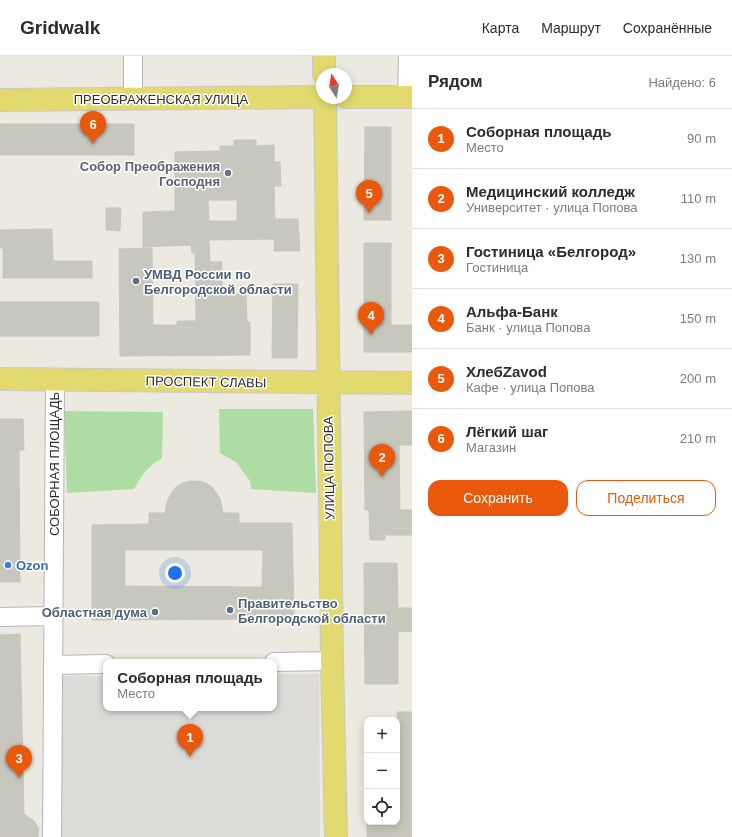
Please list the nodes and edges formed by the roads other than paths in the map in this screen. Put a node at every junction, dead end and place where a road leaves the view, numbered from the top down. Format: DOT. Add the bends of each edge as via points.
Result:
graph roads {
  1 [pos="133,56"];
  2 [pos="324,56"];
  3 [pos="408,56"];
  4 [pos="324,68"];
  5 [pos="352,97"];
  6 [pos="409,97"];
  7 [pos="316,98"];
  8 [pos="133,99"];
  9 [pos="0,100"];
  10 [pos="323,104"];
  11 [pos="0,380"];
  12 [pos="55,380"];
  13 [pos="328,383"];
  14 [pos="412,383"];
  15 [pos="53,616"];
  16 [pos="0,617"];
  17 [pos="332,661"];
  18 [pos="277,662"];
  19 [pos="103,664"];
  20 [pos="53,665"];
  21 [pos="52,837"];
  22 [pos="336,837"];
  1 -- 8 [label="street"];
  2 -- 4 [label="main road"];
  3 -- 6 [label="street"];
  5 -- 6 [label="main road"];
  7 -- 8 [label="main road, ПРЕОБРАЖЕНСКАЯ УЛИЦА"];
  8 -- 9 [label="main road, ПРЕОБРАЖЕНСКАЯ УЛИЦА"];
  10 -- 13 [label="main road, УЛИЦА ПОПОВА"];
  11 -- 12 [label="main road, ПРОСПЕКТ СЛАВЫ"];
  12 -- 13 [label="main road, ПРОСПЕКТ СЛАВЫ"];
  12 -- 15 [label="street, СОБОРНАЯ ПЛОЩАДЬ"];
  13 -- 14 [label="main road, ПРОСПЕКТ СЛАВЫ"];
  13 -- 17 [label="main road, УЛИЦА ПОПОВА"];
  15 -- 16 [label="street"];
  15 -- 20 [label="street, СОБОРНАЯ ПЛОЩАДЬ"];
  17 -- 18 [label="street"];
  17 -- 22 [label="main road, УЛИЦА ПОПОВА"];
  19 -- 20 [label="street"];
  20 -- 21 [label="street, СОБОРНАЯ ПЛОЩАДЬ"];
}
